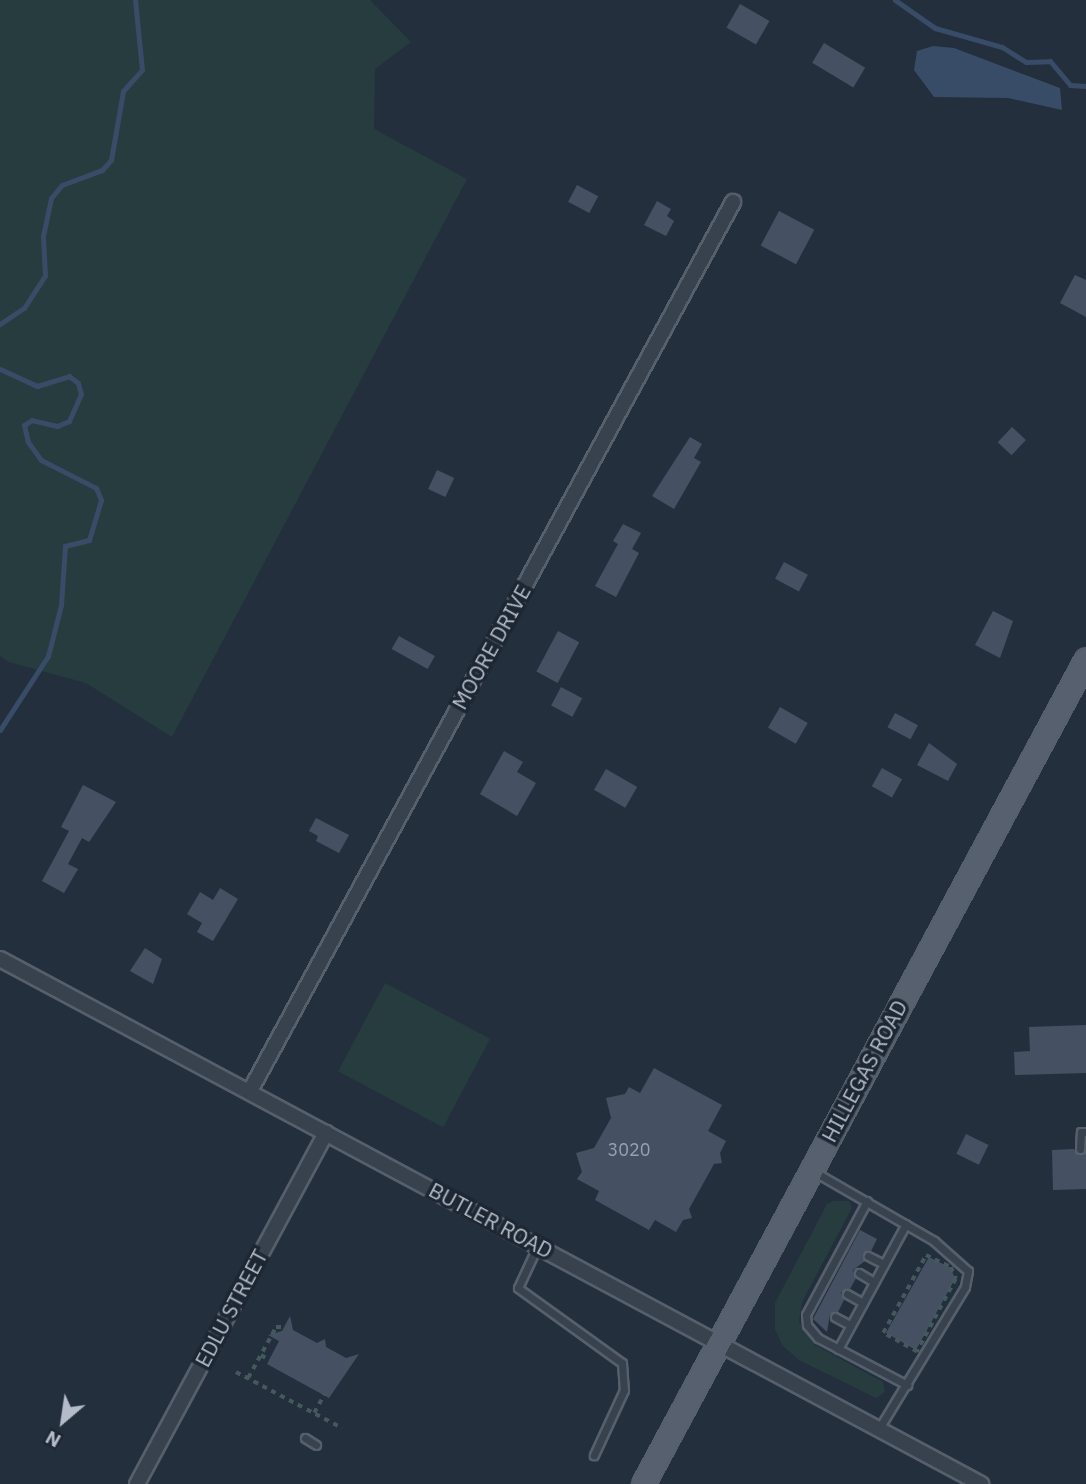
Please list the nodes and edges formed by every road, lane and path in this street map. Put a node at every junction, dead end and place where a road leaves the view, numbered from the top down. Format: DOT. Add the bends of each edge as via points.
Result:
graph roads {
  1 [pos="733,202"];
  2 [pos="1086,659"];
  3 [pos="0,959"];
  4 [pos="250,1091"];
  5 [pos="1086,1132"];
  6 [pos="326,1133"];
  7 [pos="1080,1149"];
  8 [pos="811,1170"];
  9 [pos="867,1201"];
  10 [pos="906,1224"];
  11 [pos="538,1245"];
  12 [pos="868,1255"];
  13 [pos="926,1255"];
  14 [pos="884,1264"];
  15 [pos="859,1273"];
  16 [pos="874,1282"];
  17 [pos="847,1294"];
  18 [pos="863,1303"];
  19 [pos="835,1317"];
  20 [pos="850,1325"];
  21 [pos="284,1327"];
  22 [pos="719,1341"];
  23 [pos="838,1349"];
  24 [pos="261,1355"];
  25 [pos="269,1360"];
  26 [pos="236,1371"];
  27 [pos="248,1378"];
  28 [pos="907,1385"];
  29 [pos="324,1395"];
  30 [pos="314,1413"];
  31 [pos="880,1427"];
  32 [pos="342,1428"];
  33 [pos="305,1438"];
  34 [pos="316,1445"];
  35 [pos="594,1455"];
  36 [pos="137,1484"];
  37 [pos="643,1484"];
  38 [pos="981,1484"];
  1 -- 4 [label="street, MOORE DRIVE"];
  2 -- 8 [label="main road, HILLEGAS ROAD"];
  3 -- 4 [label="street, BUTLER ROAD"];
  4 -- 6 [label="street, BUTLER ROAD"];
  5 -- 7 [label="lane" via="1081,1132"];
  6 -- 11 [label="street, BUTLER ROAD"];
  6 -- 36 [label="street, EDLU STREET"];
  8 -- 9 [label="lane"];
  8 -- 22 [label="main road, HILLEGAS ROAD"];
  9 -- 10 [label="lane"];
  9 -- 23 [label="lane" via="807,1325 818,1338"];
  10 -- 14 [label="lane"];
  10 -- 28 [label="lane" via="962,1263 969,1278"];
  11 -- 22 [label="street, BUTLER ROAD"];
  11 -- 35 [label="lane" via="518,1288 622,1363 624,1390"];
  12 -- 14 [label="lane"];
  13 -- 13 [label="path" via="951,1267 956,1279 917,1352 883,1333"];
  14 -- 16 [label="lane"];
  15 -- 16 [label="lane"];
  16 -- 18 [label="lane"];
  17 -- 18 [label="lane"];
  18 -- 20 [label="lane"];
  19 -- 20 [label="lane"];
  20 -- 23 [label="lane"];
  21 -- 24 [label="path" via="276,1327"];
  22 -- 31 [label="street, BUTLER ROAD"];
  22 -- 37 [label="main road, HILLEGAS ROAD"];
  23 -- 28 [label="lane"];
  24 -- 25 [label="path"];
  24 -- 27 [label="path"];
  26 -- 27 [label="path"];
  27 -- 30 [label="path"];
  28 -- 31 [label="lane"];
  29 -- 30 [label="path"];
  30 -- 32 [label="path"];
  31 -- 38 [label="street, BUTLER ROAD"];
  33 -- 34 [label="lane"];
}
